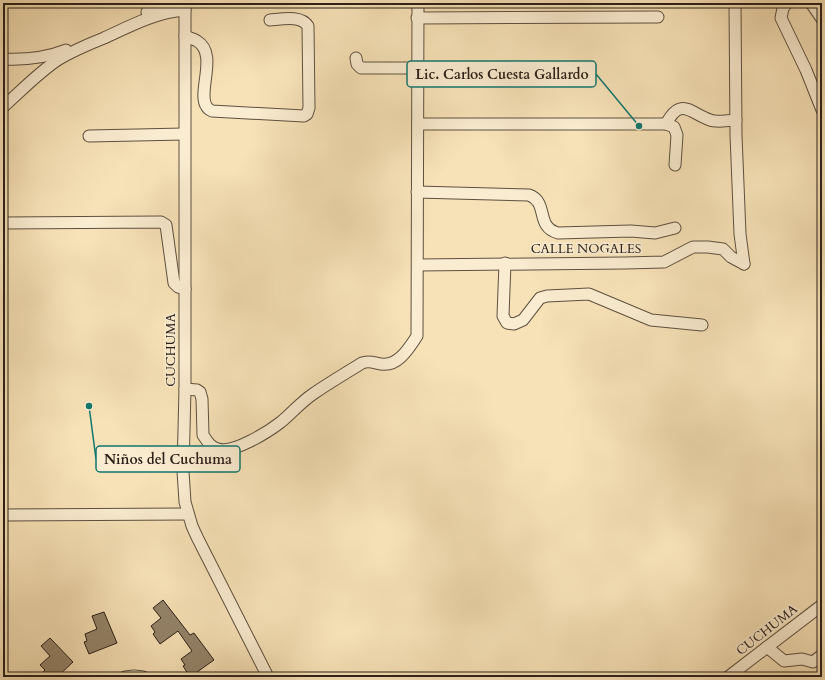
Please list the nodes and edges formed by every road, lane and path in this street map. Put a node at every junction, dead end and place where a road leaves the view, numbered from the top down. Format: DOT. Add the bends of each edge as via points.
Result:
graph roads {
  1 [pos="166,3"];
  2 [pos="418,3"];
  3 [pos="735,3"];
  4 [pos="787,3"];
  5 [pos="811,3"];
  6 [pos="185,6"];
  7 [pos="658,16"];
  8 [pos="418,18"];
  9 [pos="822,18"];
  10 [pos="270,20"];
  11 [pos="185,36"];
  12 [pos="356,58"];
  13 [pos="3,59"];
  14 [pos="418,68"];
  15 [pos="3,107"];
  16 [pos="822,110"];
  17 [pos="736,120"];
  18 [pos="418,124"];
  19 [pos="666,124"];
  20 [pos="184,134"];
  21 [pos="89,136"];
  22 [pos="675,165"];
  23 [pos="417,192"];
  24 [pos="3,223"];
  25 [pos="675,228"];
  26 [pos="505,263"];
  27 [pos="418,264"];
  28 [pos="184,289"];
  29 [pos="702,325"];
  30 [pos="185,389"];
  31 [pos="188,514"];
  32 [pos="3,515"];
  33 [pos="822,605"];
  34 [pos="767,647"];
  35 [pos="822,656"];
  36 [pos="125,677"];
  37 [pos="143,677"];
  38 [pos="268,677"];
  39 [pos="728,677"];
  1 -- 13 [label="street" via="59,53 33,59"];
  2 -- 8 [label="street"];
  3 -- 17 [label="street"];
  4 -- 16 [label="street" via="781,18"];
  5 -- 9 [label="street"];
  6 -- 11 [label="street, CUCHUMA"];
  6 -- 15 [label="street" via="150,18 59,59"];
  7 -- 8 [label="street"];
  8 -- 14 [label="street"];
  10 -- 11 [label="street" via="300,19 308,26 309,108 304,116 212,111 206,107 204,98 207,62 204,47"];
  11 -- 20 [label="street, CUCHUMA"];
  12 -- 14 [label="street" via="361,68"];
  14 -- 18 [label="street"];
  17 -- 19 [label="street" via="711,121 687,108 671,114"];
  17 -- 26 [label="street, CALLE NOGALES" via="740,234 744,264 723,249 708,247 693,247 664,262"];
  18 -- 19 [label="street"];
  18 -- 23 [label="street"];
  19 -- 22 [label="street" via="674,127 677,134"];
  20 -- 21 [label="street"];
  20 -- 28 [label="street, CUCHUMA"];
  23 -- 25 [label="street" via="529,195 536,198 539,203 547,228 558,233 655,233"];
  23 -- 27 [label="street"];
  24 -- 28 [label="street" via="161,222 166,225 174,283"];
  26 -- 27 [label="street, CALLE NOGALES"];
  26 -- 29 [label="street" via="503,316 507,323 514,324 523,320 540,298 589,294 651,320"];
  27 -- 30 [label="street" via="417,336 411,345 398,359 388,364 368,361 362,363 313,394 259,436 228,449 212,447 203,434 201,395 197,390"];
  28 -- 30 [label="street, CUCHUMA"];
  30 -- 31 [label="street, CUCHUMA" via="183,471"];
  31 -- 32 [label="street"];
  31 -- 38 [label="street, CUCHUMA" via="197,537"];
  33 -- 34 [label="street, CUCHUMA"];
  34 -- 35 [label="street" via="784,661 813,662"];
  34 -- 39 [label="street, CUCHUMA"];
  36 -- 37 [label="street"];
}
